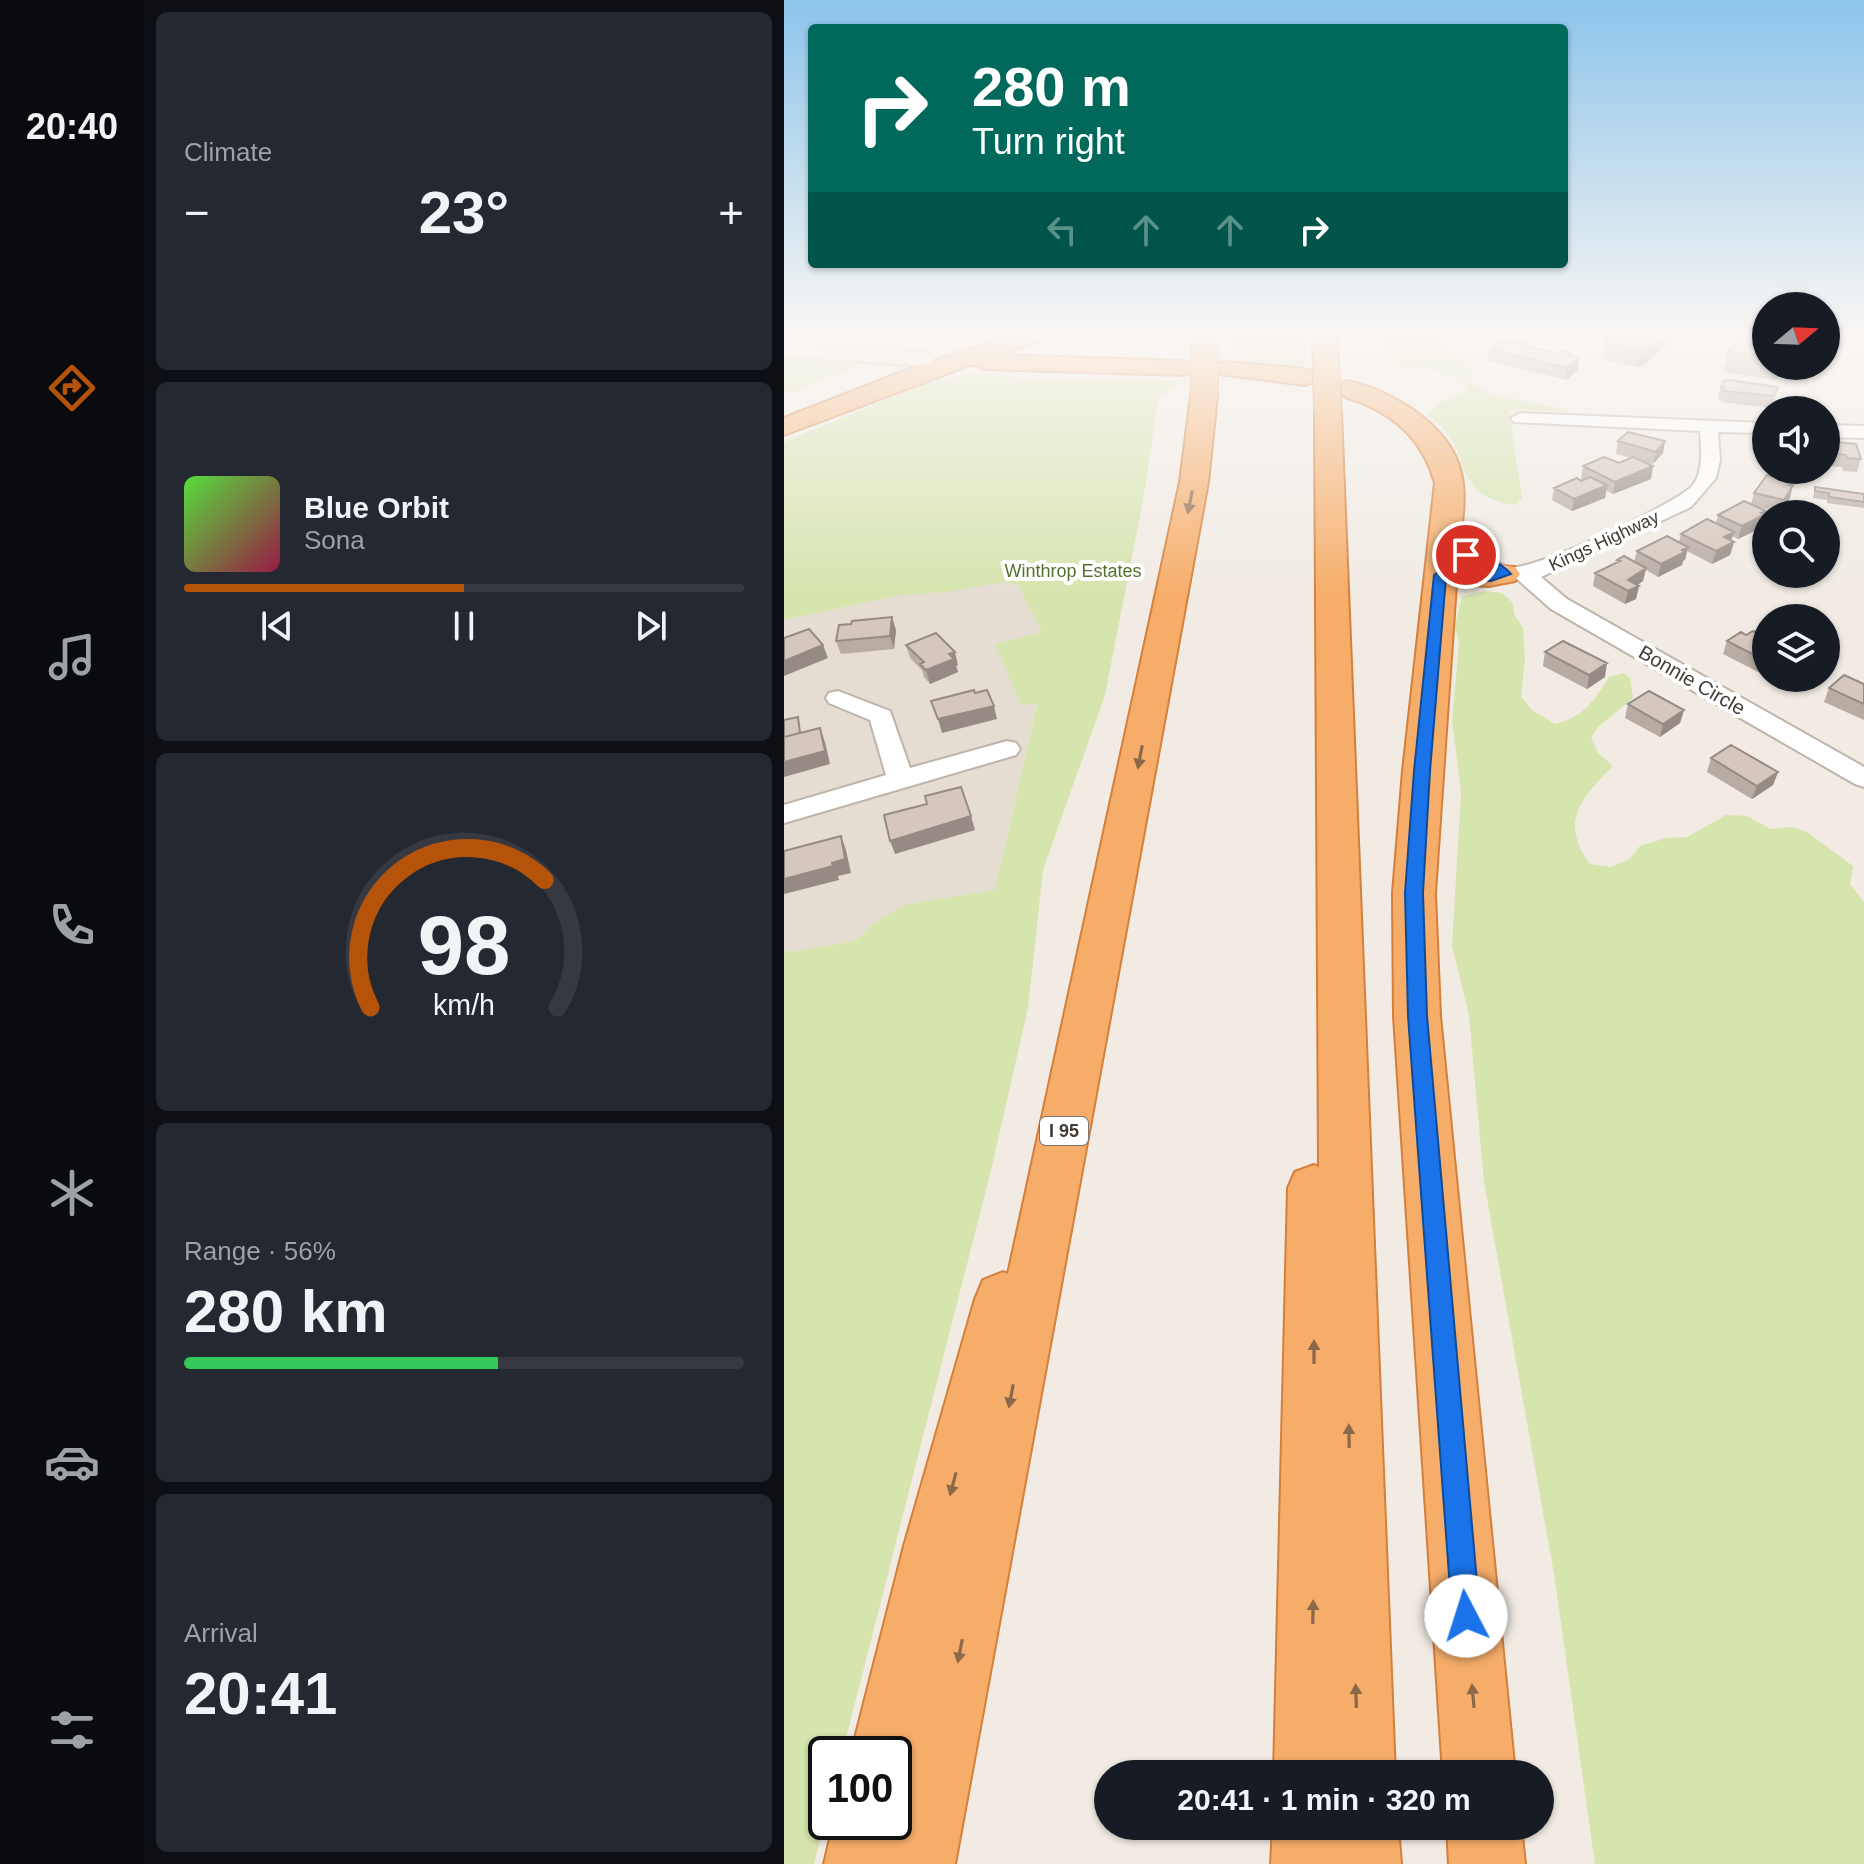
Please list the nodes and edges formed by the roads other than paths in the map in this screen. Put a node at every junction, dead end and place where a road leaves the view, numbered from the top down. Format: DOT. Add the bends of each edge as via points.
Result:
graph roads {
  1 [pos="1200,423"];
  2 [pos="1327,423"];
  3 [pos="1411,423"];
  4 [pos="1638,423"];
  5 [pos="1709,426"];
  6 [pos="1752,428"];
  7 [pos="1840,431"];
  8 [pos="1864,432"];
  9 [pos="1328,481"];
  10 [pos="1442,557"];
  11 [pos="1515,574"];
  12 [pos="838,698"];
  13 [pos="1007,749"];
  14 [pos="1864,778"];
  15 [pos="901,781"];
  16 [pos="784,814"];
  17 [pos="1084,1032"];
  18 [pos="891,1736"];
  19 [pos="1310,1760"];
  20 [pos="1359,1760"];
  21 [pos="1478,1760"];
  22 [pos="867,1840"];
  23 [pos="1310,1840"];
  24 [pos="1362,1840"];
  25 [pos="1485,1840"];
  26 [pos="862,1864"];
  27 [pos="917,1864"];
  28 [pos="1309,1864"];
  29 [pos="1363,1864"];
  30 [pos="1487,1864"];
  1 -- 17 [label="highway, I 95, one-way" via="1194,482"];
  2 -- 9 [label="highway"];
  3 -- 10 [label="highway" via="1433,443 1449,483"];
  4 -- 5 [label="street"];
  5 -- 6 [label="street"];
  5 -- 11 [label="street, Kings Highway" via="1704,489 1597,545"];
  7 -- 8 [label="street"];
  19 -- 9 [label="highway, one-way" via="1313,718"];
  20 -- 9 [label="highway, one-way"];
  10 -- 11 [label="highway" via="1470,574"];
  21 -- 10 [label="highway, one-way" via="1417,1016 1414,893"];
  11 -- 14 [label="street, Bonnie Circle"];
  12 -- 15 [label="street" via="881,716"];
  13 -- 15 [label="street"];
  15 -- 16 [label="street"];
  17 -- 18 [label="highway, one-way" via="1011,1269"];
  17 -- 27 [label="highway, I 95, one-way"];
  22 -- 26 [label="highway"];
  23 -- 28 [label="highway"];
  24 -- 29 [label="highway"];
  25 -- 30 [label="highway"];
}
